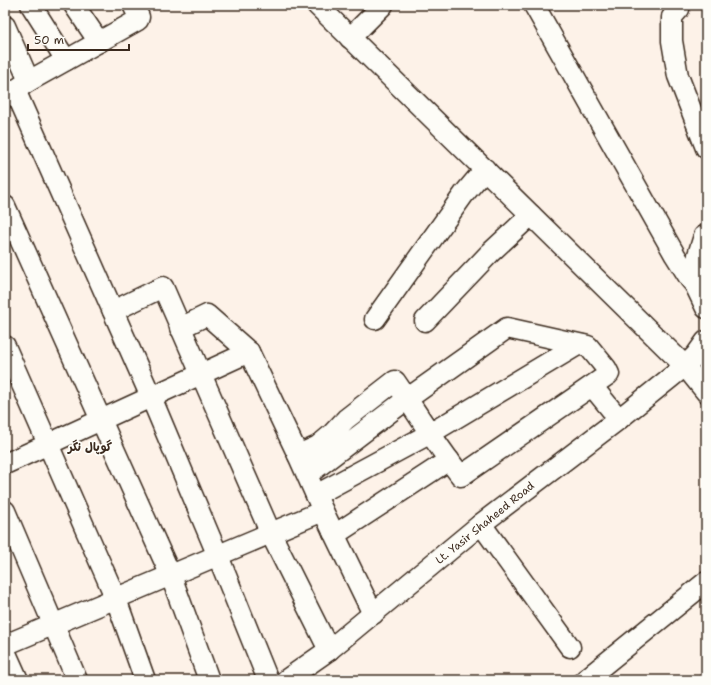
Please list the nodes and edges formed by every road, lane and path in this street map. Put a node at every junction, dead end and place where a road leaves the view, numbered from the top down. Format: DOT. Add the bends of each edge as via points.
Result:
graph roads {
  1 [pos="31,5"];
  2 [pos="74,5"];
  3 [pos="317,5"];
  4 [pos="365,5"];
  5 [pos="383,5"];
  6 [pos="534,5"];
  7 [pos="680,5"];
  8 [pos="136,11"];
  9 [pos="5,26"];
  10 [pos="345,33"];
  11 [pos="99,42"];
  12 [pos="66,60"];
  13 [pos="16,89"];
  14 [pos="706,148"];
  15 [pos="485,169"];
  16 [pos="5,206"];
  17 [pos="531,215"];
  18 [pos="705,235"];
  19 [pos="675,255"];
  20 [pos="695,285"];
  21 [pos="706,308"];
  22 [pos="113,311"];
  23 [pos="375,319"];
  24 [pos="425,321"];
  25 [pos="180,328"];
  26 [pos="706,340"];
  27 [pos="582,345"];
  28 [pos="5,346"];
  29 [pos="249,352"];
  30 [pos="685,366"];
  31 [pos="200,374"];
  32 [pos="592,386"];
  33 [pos="706,392"];
  34 [pos="151,397"];
  35 [pos="407,399"];
  36 [pos="619,419"];
  37 [pos="101,420"];
  38 [pos="431,433"];
  39 [pos="48,444"];
  40 [pos="298,455"];
  41 [pos="449,460"];
  42 [pos="5,464"];
  43 [pos="307,475"];
  44 [pos="320,503"];
  45 [pos="5,511"];
  46 [pos="481,524"];
  47 [pos="333,532"];
  48 [pos="271,534"];
  49 [pos="218,556"];
  50 [pos="170,576"];
  51 [pos="706,582"];
  52 [pos="116,599"];
  53 [pos="373,614"];
  54 [pos="52,625"];
  55 [pos="5,645"];
  56 [pos="570,647"];
  57 [pos="329,650"];
  58 [pos="5,651"];
  59 [pos="595,677"];
  60 [pos="18,680"];
  61 [pos="77,680"];
  62 [pos="145,680"];
  63 [pos="209,680"];
  64 [pos="268,680"];
  65 [pos="286,680"];
  1 -- 12 [label="street"];
  2 -- 11 [label="street"];
  3 -- 10 [label="street"];
  4 -- 10 [label="street"];
  5 -- 10 [label="street"];
  6 -- 19 [label="street"];
  7 -- 14 [label="street" via="672,18 672,41 678,76"];
  8 -- 11 [label="street" via="138,20"];
  9 -- 13 [label="street"];
  10 -- 15 [label="street"];
  11 -- 12 [label="street"];
  12 -- 13 [label="street"];
  13 -- 22 [label="street"];
  15 -- 17 [label="street"];
  15 -- 23 [label="street" via="464,194"];
  16 -- 37 [label="street"];
  17 -- 24 [label="street" via="490,253"];
  17 -- 30 [label="street"];
  18 -- 19 [label="street"];
  18 -- 20 [label="street" via="698,255"];
  19 -- 20 [label="street"];
  20 -- 21 [label="street"];
  22 -- 25 [label="street" via="163,287"];
  22 -- 34 [label="street"];
  25 -- 29 [label="street" via="207,315"];
  25 -- 31 [label="street"];
  26 -- 30 [label="street, Lt. Yasir Shaheed Road"];
  27 -- 32 [label="street" via="588,346 609,374"];
  27 -- 35 [label="street" via="507,328"];
  27 -- 38 [label="street"];
  28 -- 39 [label="street"];
  29 -- 31 [label="street"];
  29 -- 40 [label="street"];
  30 -- 33 [label="street"];
  30 -- 36 [label="street, Lt. Yasir Shaheed Road"];
  31 -- 34 [label="street"];
  31 -- 48 [label="street"];
  32 -- 36 [label="street"];
  32 -- 41 [label="street" via="461,476"];
  34 -- 37 [label="street"];
  34 -- 49 [label="street"];
  35 -- 38 [label="street"];
  35 -- 40 [label="street" via="395,381 346,419 318,446"];
  35 -- 43 [label="street"];
  36 -- 46 [label="street, Lt. Yasir Shaheed Road"];
  37 -- 39 [label="street"];
  37 -- 50 [label="street"];
  38 -- 41 [label="street"];
  38 -- 44 [label="street"];
  39 -- 42 [label="street"];
  39 -- 52 [label="street"];
  40 -- 43 [label="street"];
  41 -- 47 [label="street" via="342,530"];
  43 -- 44 [label="street"];
  44 -- 47 [label="street"];
  44 -- 48 [label="street"];
  45 -- 54 [label="street"];
  46 -- 53 [label="street, Lt. Yasir Shaheed Road"];
  46 -- 56 [label="street"];
  47 -- 53 [label="street"];
  48 -- 49 [label="street"];
  48 -- 57 [label="street"];
  49 -- 50 [label="street"];
  49 -- 64 [label="street"];
  50 -- 52 [label="street"];
  50 -- 63 [label="street"];
  51 -- 59 [label="street"];
  52 -- 54 [label="street"];
  52 -- 62 [label="street"];
  53 -- 57 [label="street, Lt. Yasir Shaheed Road"];
  54 -- 55 [label="street"];
  54 -- 61 [label="street"];
  57 -- 65 [label="street, Lt. Yasir Shaheed Road"];
  58 -- 60 [label="street"];
}
